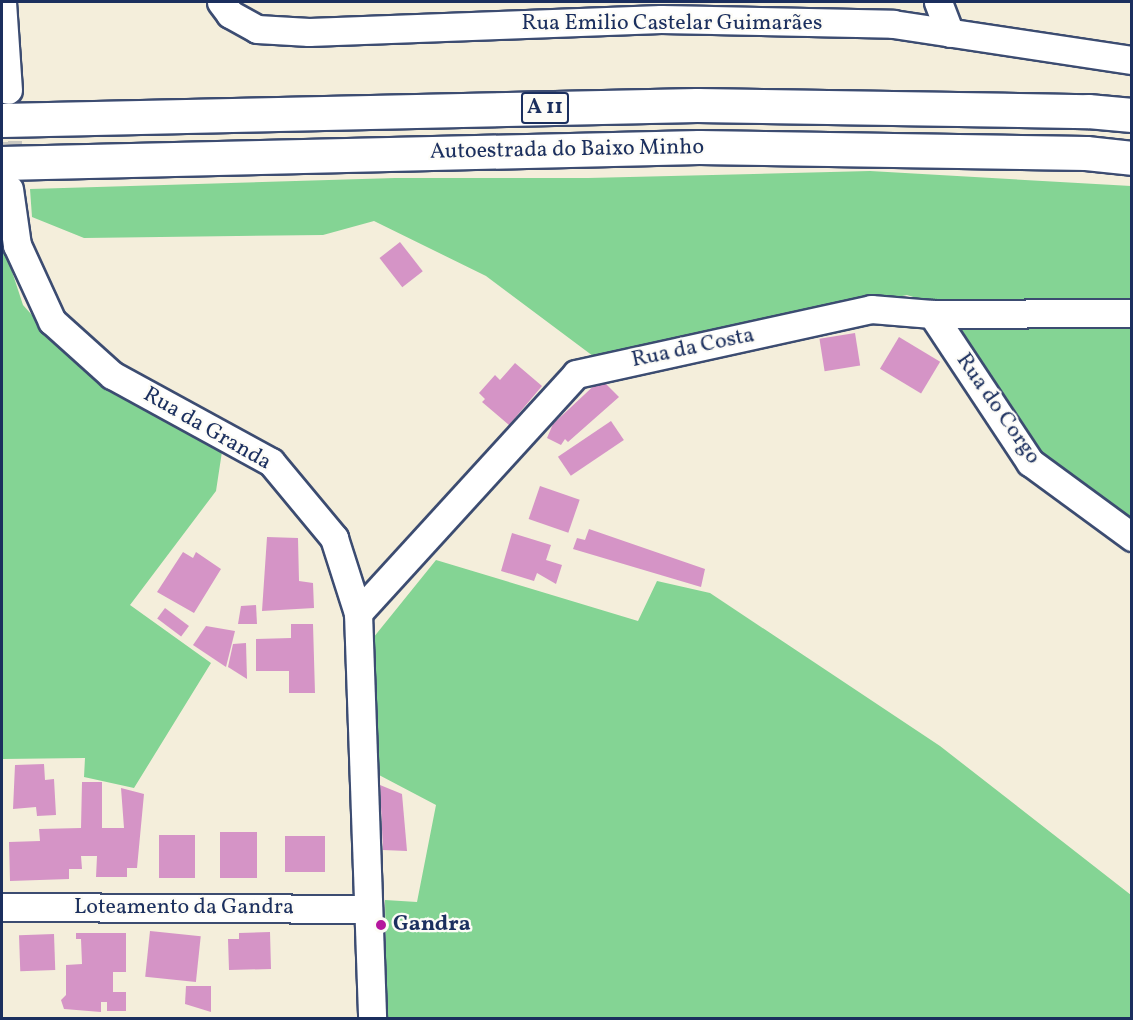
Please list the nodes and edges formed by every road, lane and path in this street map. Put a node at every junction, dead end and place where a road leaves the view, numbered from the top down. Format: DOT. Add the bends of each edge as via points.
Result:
graph roads {
  1 [pos="2,2"];
  2 [pos="220,2"];
  3 [pos="938,2"];
  4 [pos="950,33"];
  5 [pos="1131,60"];
  6 [pos="5,105"];
  7 [pos="1131,115"];
  8 [pos="1131,158"];
  9 [pos="5,176"];
  10 [pos="1131,313"];
  11 [pos="932,314"];
  12 [pos="1131,537"];
  13 [pos="358,614"];
  14 [pos="2,907"];
  15 [pos="367,909"];
  16 [pos="372,1018"];
  1 -- 6 [label="street"];
  2 -- 4 [label="street, Rua Emilio Castelar Guimarães" via="230,14 257,29 309,32 661,19 893,24"];
  3 -- 4 [label="street"];
  4 -- 5 [label="street, Rua Emilio Castelar Guimarães"];
  6 -- 7 [label="highway, Autoestrada do Baixo Minho / A 11" via="696,105 1088,111"];
  8 -- 9 [label="highway, Autoestrada do Baixo Minho / A 11" via="1086,153 699,147"];
  9 -- 13 [label="street, Rua da Granda" via="17,245 52,321 112,375 271,462 333,538"];
  10 -- 11 [label="street, Rua da Costa"];
  11 -- 12 [label="street, Rua do Corgo" via="1030,462"];
  11 -- 13 [label="street, Rua da Costa" via="871,309 576,374"];
  13 -- 15 [label="street, Rua da Granda"];
  14 -- 15 [label="street, Loteamento da Gandra"];
  15 -- 16 [label="street, Rua da Granda"];
}
